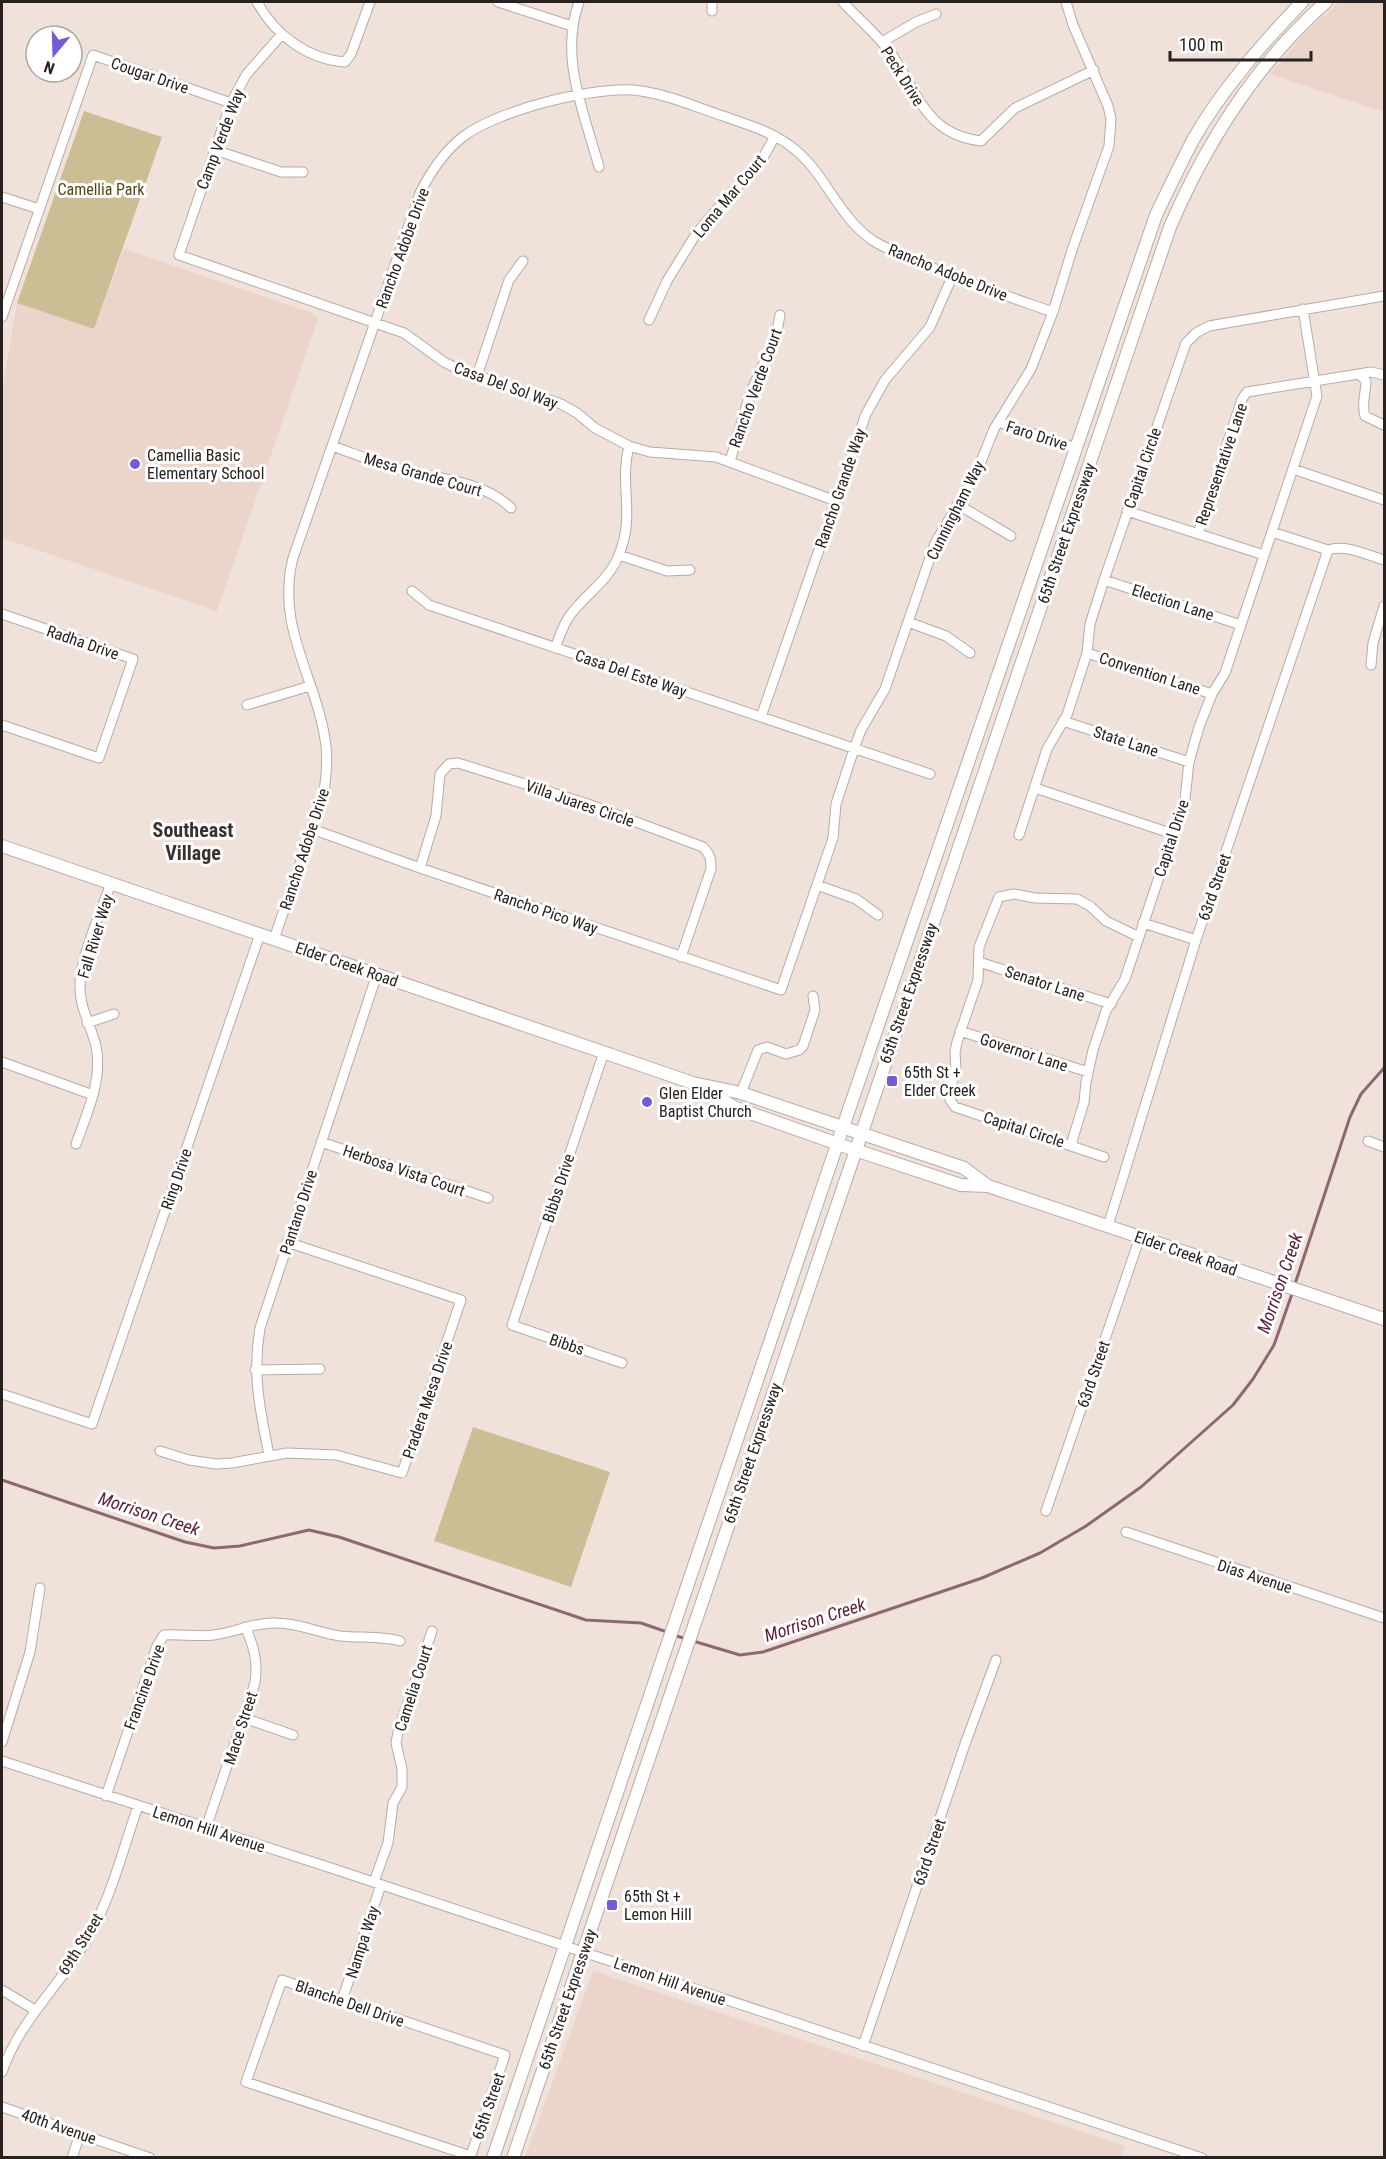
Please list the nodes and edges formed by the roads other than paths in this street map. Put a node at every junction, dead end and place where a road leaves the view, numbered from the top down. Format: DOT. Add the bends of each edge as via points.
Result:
graph roads {
  1 [pos="257,2"];
  2 [pos="370,2"];
  3 [pos="498,2"];
  4 [pos="579,2"];
  5 [pos="843,2"];
  6 [pos="1066,2"];
  7 [pos="1302,2"];
  8 [pos="1326,2"];
  9 [pos="936,14"];
  10 [pos="572,26"];
  11 [pos="282,34"];
  12 [pos="882,42"];
  13 [pos="1094,70"];
  14 [pos="579,94"];
  15 [pos="231,103"];
  16 [pos="775,136"];
  17 [pos="215,150"];
  18 [pos="599,167"];
  19 [pos="303,172"];
  20 [pos="2,197"];
  21 [pos="39,209"];
  22 [pos="179,255"];
  23 [pos="523,261"];
  24 [pos="952,277"];
  25 [pos="1384,297"];
  26 [pos="1303,309"];
  27 [pos="1053,312"];
  28 [pos="780,315"];
  29 [pos="2,317"];
  30 [pos="649,320"];
  31 [pos="375,322"];
  32 [pos="1359,374"];
  33 [pos="1384,375"];
  34 [pos="477,376"];
  35 [pos="1314,381"];
  36 [pos="998,422"];
  37 [pos="1384,425"];
  38 [pos="332,446"];
  39 [pos="629,446"];
  40 [pos="1076,448"];
  41 [pos="730,461"];
  42 [pos="1293,469"];
  43 [pos="1384,500"];
  44 [pos="836,501"];
  45 [pos="957,504"];
  46 [pos="512,508"];
  47 [pos="1127,511"];
  48 [pos="1272,532"];
  49 [pos="1197,534"];
  50 [pos="1011,536"];
  51 [pos="1328,550"];
  52 [pos="619,555"];
  53 [pos="1264,555"];
  54 [pos="1384,560"];
  55 [pos="690,570"];
  56 [pos="1104,580"];
  57 [pos="412,591"];
  58 [pos="1384,606"];
  59 [pos="2,614"];
  60 [pos="908,622"];
  61 [pos="1242,625"];
  62 [pos="555,648"];
  63 [pos="970,653"];
  64 [pos="1087,653"];
  65 [pos="1371,665"];
  66 [pos="310,686"];
  67 [pos="1212,694"];
  68 [pos="247,705"];
  69 [pos="761,717"];
  70 [pos="1063,721"];
  71 [pos="2,725"];
  72 [pos="854,748"];
  73 [pos="1189,762"];
  74 [pos="930,774"];
  75 [pos="1035,788"];
  76 [pos="312,829"];
  77 [pos="1173,834"];
  78 [pos="1019,835"];
  79 [pos="2,846"];
  80 [pos="420,868"];
  81 [pos="111,883"];
  82 [pos="817,885"];
  83 [pos="878,915"];
  84 [pos="1143,923"];
  85 [pos="260,934"];
  86 [pos="1139,937"];
  87 [pos="274,939"];
  88 [pos="1196,940"];
  89 [pos="681,957"];
  90 [pos="978,962"];
  91 [pos="377,974"];
  92 [pos="781,990"];
  93 [pos="813,996"];
  94 [pos="1111,1004"];
  95 [pos="114,1014"];
  96 [pos="87,1023"];
  97 [pos="960,1031"];
  98 [pos="604,1052"];
  99 [pos="2,1062"];
  100 [pos="1088,1072"];
  101 [pos="693,1083"];
  102 [pos="741,1093"];
  103 [pos="93,1095"];
  104 [pos="843,1127"];
  105 [pos="861,1132"];
  106 [pos="1368,1141"];
  107 [pos="321,1142"];
  108 [pos="76,1144"];
  109 [pos="838,1144"];
  110 [pos="1071,1145"];
  111 [pos="1384,1147"];
  112 [pos="855,1150"];
  113 [pos="1104,1157"];
  114 [pos="988,1186"];
  115 [pos="488,1198"];
  116 [pos="1108,1226"];
  117 [pos="1140,1237"];
  118 [pos="287,1242"];
  119 [pos="1384,1319"];
  120 [pos="512,1325"];
  121 [pos="622,1363"];
  122 [pos="320,1369"];
  123 [pos="255,1370"];
  124 [pos="2,1394"];
  125 [pos="160,1450"];
  126 [pos="268,1455"];
  127 [pos="1046,1511"];
  128 [pos="1126,1532"];
  129 [pos="40,1588"];
  130 [pos="1384,1618"];
  131 [pos="245,1627"];
  132 [pos="432,1631"];
  133 [pos="400,1641"];
  134 [pos="996,1660"];
  135 [pos="244,1718"];
  136 [pos="293,1735"];
  137 [pos="2,1742"];
  138 [pos="2,1761"];
  139 [pos="106,1796"];
  140 [pos="138,1806"];
  141 [pos="206,1828"];
  142 [pos="377,1883"];
  143 [pos="566,1946"];
  144 [pos="583,1952"];
  145 [pos="2,1990"];
  146 [pos="342,2000"];
  147 [pos="35,2010"];
  148 [pos="863,2046"];
  149 [pos="505,2055"];
  150 [pos="2,2072"];
  151 [pos="2,2107"];
  152 [pos="80,2134"];
  153 [pos="72,2157"];
  154 [pos="150,2157"];
  155 [pos="470,2157"];
  156 [pos="493,2157"];
  157 [pos="513,2157"];
  158 [pos="1202,2157"];
  1 -- 11 [label="street"];
  2 -- 11 [label="street" via="345,62 315,55"];
  3 -- 10 [label="street"];
  4 -- 10 [label="street"];
  5 -- 12 [label="street, Peck Drive"];
  6 -- 13 [label="street, Cunningham Way"];
  7 -- 40 [label="main road, 65th Street Expressway" via="1224,92 1172,181 1156,215"];
  8 -- 105 [label="main road, 65th Street Expressway" via="1278,51 1233,109 1170,227"];
  9 -- 12 [label="street"];
  10 -- 14 [label="street" via="570,51"];
  11 -- 15 [label="street, Camp Verde Way" via="246,75"];
  12 -- 13 [label="street, Peck Drive" via="920,104 945,128 965,139 981,141 1015,108"];
  13 -- 27 [label="street, Cunningham Way" via="1108,106 1110,139"];
  14 -- 16 [label="street, Rancho Adobe Drive" via="620,90 662,95"];
  14 -- 18 [label="street"];
  14 -- 31 [label="street, Rancho Adobe Drive" via="496,117 464,136 439,160 420,193"];
  15 -- 17 [label="street, Camp Verde Way"];
  15 -- 21 [label="street, Cougar Drive" via="93,55"];
  16 -- 24 [label="street, Rancho Adobe Drive" via="813,166 840,208 861,231 890,250"];
  16 -- 30 [label="street, Loma Mar Court" via="759,165 696,234"];
  17 -- 19 [label="street" via="280,172"];
  17 -- 22 [label="street, Camp Verde Way"];
  20 -- 21 [label="street"];
  21 -- 29 [label="street, Cougar Drive"];
  22 -- 31 [label="street, Casa Del Sol Way"];
  23 -- 34 [label="street" via="509,280"];
  24 -- 27 [label="street, Rancho Adobe Drive"];
  24 -- 44 [label="street, Rancho Grande Way" via="930,327 876,394"];
  25 -- 26 [label="street, Capital Circle"];
  26 -- 35 [label="street, Capital Drive"];
  26 -- 47 [label="street, Capital Circle" via="1209,326 1185,343"];
  27 -- 36 [label="street, Cunningham Way" via="1030,369"];
  28 -- 41 [label="street, Rancho Verde Court" via="776,336 750,393"];
  31 -- 34 [label="street, Casa Del Sol Way" via="404,333 444,362"];
  31 -- 38 [label="street, Rancho Adobe Drive"];
  32 -- 33 [label="street, Representative Lane"];
  32 -- 35 [label="street, Representative Lane"];
  32 -- 37 [label="street" via="1366,381 1362,407 1365,416"];
  34 -- 39 [label="street, Casa Del Sol Way" via="561,404 603,434"];
  35 -- 42 [label="street, Capital Drive" via="1317,396"];
  35 -- 49 [label="street, Representative Lane" via="1247,392"];
  36 -- 40 [label="street, Faro Drive"];
  36 -- 45 [label="street, Cunningham Way" via="976,474"];
  38 -- 46 [label="street, Mesa Grande Court" via="493,494"];
  38 -- 66 [label="street, Rancho Adobe Drive" via="288,576 290,620"];
  39 -- 41 [label="street, Casa Del Sol Way"];
  39 -- 52 [label="street" via="625,469 627,524"];
  40 -- 104 [label="main road, 65th Street Expressway"];
  41 -- 44 [label="street, Casa Del Sol Way"];
  42 -- 43 [label="street"];
  42 -- 48 [label="street, Capital Drive"];
  44 -- 69 [label="street, Rancho Grande Way"];
  45 -- 50 [label="street"];
  45 -- 60 [label="street, Cunningham Way" via="935,543"];
  47 -- 49 [label="street"];
  47 -- 56 [label="street, Capital Circle"];
  48 -- 51 [label="street"];
  48 -- 53 [label="street, Capital Drive"];
  49 -- 53 [label="street"];
  51 -- 54 [label="street" via="1345,548"];
  51 -- 88 [label="street, 63rd Street"];
  52 -- 55 [label="street" via="667,571"];
  52 -- 62 [label="street" via="598,588 569,616"];
  53 -- 61 [label="street, Capital Drive"];
  56 -- 61 [label="street, Election Lane"];
  56 -- 64 [label="street, Capital Circle" via="1090,624"];
  57 -- 62 [label="street, Casa Del Este Way" via="429,604"];
  58 -- 65 [label="street" via="1372,643"];
  59 -- 71 [label="street, Radha Drive" via="133,659 99,758"];
  60 -- 63 [label="street" via="946,636"];
  60 -- 72 [label="street, Cunningham Way" via="885,689"];
  61 -- 67 [label="street, Capital Drive" via="1226,673"];
  62 -- 69 [label="street, Casa Del Este Way"];
  64 -- 67 [label="street, Convention Lane"];
  64 -- 70 [label="street, Capital Circle"];
  66 -- 68 [label="street"];
  66 -- 76 [label="street, Rancho Adobe Drive" via="327,761 323,797"];
  67 -- 73 [label="street, Capital Drive"];
  69 -- 72 [label="street, Casa Del Este Way"];
  70 -- 73 [label="street, State Lane"];
  70 -- 75 [label="street, Capital Circle" via="1047,749"];
  72 -- 74 [label="street, Casa Del Este Way"];
  72 -- 82 [label="street, Cunningham Way" via="838,794 834,838"];
  73 -- 77 [label="street, Capital Drive" via="1186,792"];
  75 -- 77 [label="street"];
  75 -- 78 [label="street, Capital Circle"];
  76 -- 80 [label="street, Rancho Pico Way"];
  76 -- 87 [label="street, Rancho Adobe Drive"];
  77 -- 84 [label="street, Capital Drive"];
  79 -- 81 [label="main road, Elder Creek Road"];
  80 -- 89 [label="street, Rancho Pico Way"];
  80 -- 89 [label="street, Villa Juares Circle" via="436,816 440,774 449,764 458,763 588,804 708,851 711,869"];
  81 -- 85 [label="main road, Elder Creek Road"];
  81 -- 96 [label="street, Fall River Way" via="81,972 80,996"];
  82 -- 83 [label="street" via="856,899"];
  82 -- 92 [label="street, Cunningham Way"];
  84 -- 86 [label="street, Capital Drive"];
  84 -- 88 [label="street"];
  85 -- 87 [label="main road, Elder Creek Road"];
  85 -- 124 [label="street, Ring Drive" via="92,1424"];
  86 -- 90 [label="street, Capital Circle" via="1106,921 1077,899 1014,894 999,897 979,947"];
  86 -- 94 [label="street, Capital Drive" via="1125,979"];
  87 -- 91 [label="main road, Elder Creek Road"];
  88 -- 116 [label="street, 63rd Street"];
  89 -- 92 [label="street, Rancho Pico Way"];
  90 -- 94 [label="street, Senator Lane"];
  90 -- 97 [label="street, Capital Circle" via="978,980"];
  91 -- 98 [label="main road, Elder Creek Road"];
  91 -- 107 [label="street, Pantano Drive"];
  93 -- 102 [label="street" via="815,1010 803,1046 792,1054 767,1047 758,1050"];
  94 -- 100 [label="street, Capital Drive"];
  95 -- 96 [label="street"];
  96 -- 103 [label="street, Fall River Way" via="97,1056"];
  97 -- 100 [label="street, Governor Lane"];
  97 -- 110 [label="street, Capital Circle" via="949,1092 955,1107"];
  98 -- 101 [label="main road, Elder Creek Road"];
  98 -- 120 [label="street, Bibbs Drive"];
  99 -- 103 [label="street"];
  100 -- 110 [label="street, Capital Drive"];
  101 -- 102 [label="main road, Elder Creek Road"];
  101 -- 109 [label="main road, Elder Creek Road" via="736,1108"];
  102 -- 104 [label="main road, Elder Creek Road"];
  103 -- 108 [label="street, Fall River Way"];
  104 -- 105 [label="main road, Elder Creek Road"];
  104 -- 109 [label="main road, 65th Street Expressway"];
  105 -- 112 [label="main road, 65th Street Expressway"];
  105 -- 114 [label="main road, Elder Creek Road" via="964,1168"];
  106 -- 111 [label="street"];
  107 -- 115 [label="street, Herbosa Vista Court"];
  107 -- 118 [label="street, Pantano Drive"];
  109 -- 112 [label="main road, Elder Creek Road"];
  109 -- 143 [label="main road, 65th Street Expressway"];
  110 -- 113 [label="street, Capital Circle"];
  112 -- 114 [label="main road, Elder Creek Road" via="961,1185"];
  112 -- 144 [label="main road, 65th Street Expressway"];
  114 -- 116 [label="main road, Elder Creek Road"];
  116 -- 117 [label="main road, Elder Creek Road"];
  117 -- 119 [label="main road, Elder Creek Road"];
  117 -- 127 [label="street, 63rd Street"];
  118 -- 123 [label="street, Pantano Drive" via="260,1328"];
  118 -- 126 [label="street, Pradera Mesa Drive" via="461,1300 402,1473 336,1455"];
  120 -- 121 [label="street, Bibbs"];
  122 -- 123 [label="street"];
  123 -- 126 [label="street, Pantano Drive"];
  125 -- 126 [label="street, Pradera Mesa Drive" via="216,1464"];
  128 -- 130 [label="street, Dias Avenue"];
  129 -- 137 [label="street" via="30,1652"];
  131 -- 133 [label="street, Francine Drive" via="279,1623 341,1636"];
  131 -- 135 [label="street, Mace Street" via="257,1668"];
  131 -- 139 [label="street, Francine Drive" via="212,1636 164,1635"];
  132 -- 142 [label="street, Camelia Court" via="398,1732 402,1787 393,1803"];
  134 -- 148 [label="street, 63rd Street"];
  135 -- 136 [label="street"];
  135 -- 141 [label="street, Mace Street"];
  138 -- 139 [label="street, Lemon Hill Avenue"];
  139 -- 140 [label="street, Lemon Hill Avenue"];
  140 -- 141 [label="street, Lemon Hill Avenue"];
  140 -- 147 [label="street, 69th Street" via="100,1915 78,1953"];
  141 -- 142 [label="street, Lemon Hill Avenue"];
  142 -- 143 [label="street, Lemon Hill Avenue"];
  142 -- 146 [label="street, Nampa Way"];
  143 -- 144 [label="street, Lemon Hill Avenue"];
  143 -- 156 [label="main road, 65th Street Expressway"];
  144 -- 148 [label="street, Lemon Hill Avenue"];
  144 -- 157 [label="main road, 65th Street Expressway"];
  145 -- 147 [label="street"];
  146 -- 149 [label="street, Blanche Dell Drive"];
  146 -- 155 [label="street, Blanche Dell Drive" via="282,1980 246,2082"];
  147 -- 150 [label="street, 69th Street" via="17,2036"];
  148 -- 158 [label="street, Lemon Hill Avenue"];
  149 -- 155 [label="street, 65th Street"];
  151 -- 152 [label="street, 40th Avenue"];
  152 -- 153 [label="street"];
  152 -- 154 [label="street, 40th Avenue"];
}
